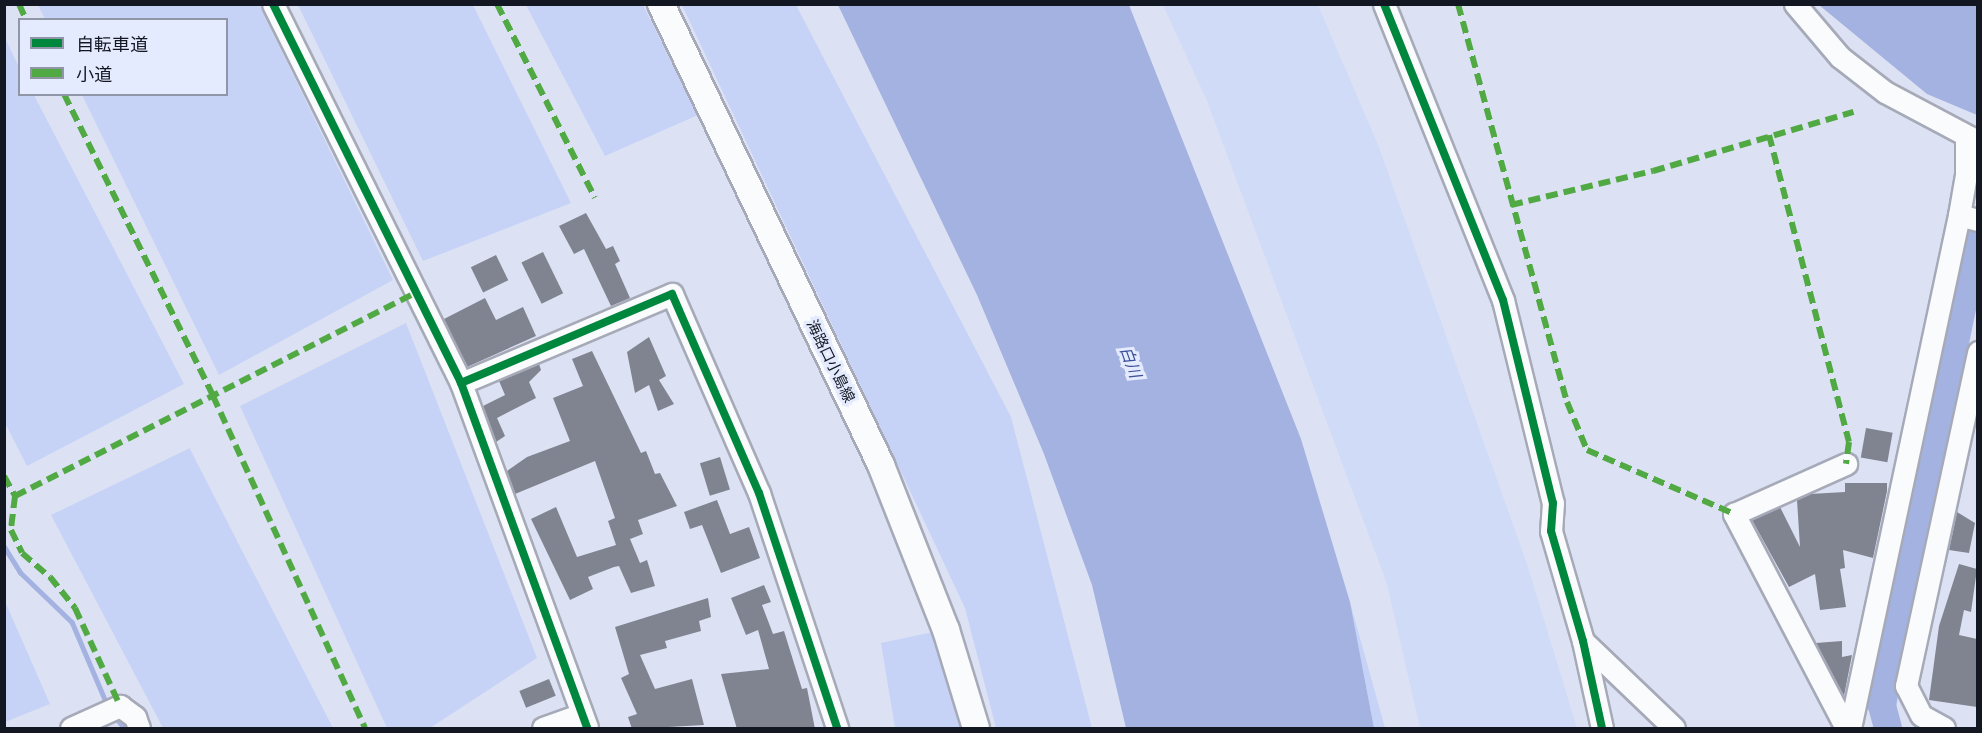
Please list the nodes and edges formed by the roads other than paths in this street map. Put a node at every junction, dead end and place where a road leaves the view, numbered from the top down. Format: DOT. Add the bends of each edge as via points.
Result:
graph roads {
  1 [pos="273,4"];
  2 [pos="661,4"];
  3 [pos="1384,4"];
  4 [pos="1795,4"];
  5 [pos="1972,139"];
  6 [pos="1968,218"];
  7 [pos="1977,352"];
  8 [pos="461,383"];
  9 [pos="1846,464"];
  10 [pos="1583,641"];
  11 [pos="584,721"];
  12 [pos="71,729"];
  13 [pos="139,729"];
  14 [pos="543,729"];
  15 [pos="837,729"];
  16 [pos="976,729"];
  17 [pos="1602,729"];
  18 [pos="1674,729"];
  19 [pos="1846,729"];
  20 [pos="1850,729"];
  21 [pos="1944,729"];
  1 -- 8 [label="street"];
  2 -- 16 [label="main road, 海路口小島線" via="881,465 946,630"];
  3 -- 10 [label="street" via="1503,300 1553,503 1551,531"];
  4 -- 5 [label="street" via="1840,57 1885,93"];
  5 -- 6 [label="street" via="1966,175"];
  6 -- 20 [label="street"];
  7 -- 21 [label="street" via="1906,686 1921,716"];
  8 -- 11 [label="street"];
  8 -- 15 [label="street" via="672,294 759,493"];
  9 -- 19 [label="street" via="1734,514"];
  10 -- 17 [label="street"];
  10 -- 18 [label="street"];
  11 -- 14 [label="street"];
  12 -- 13 [label="street" via="120,706 135,717"];
}
